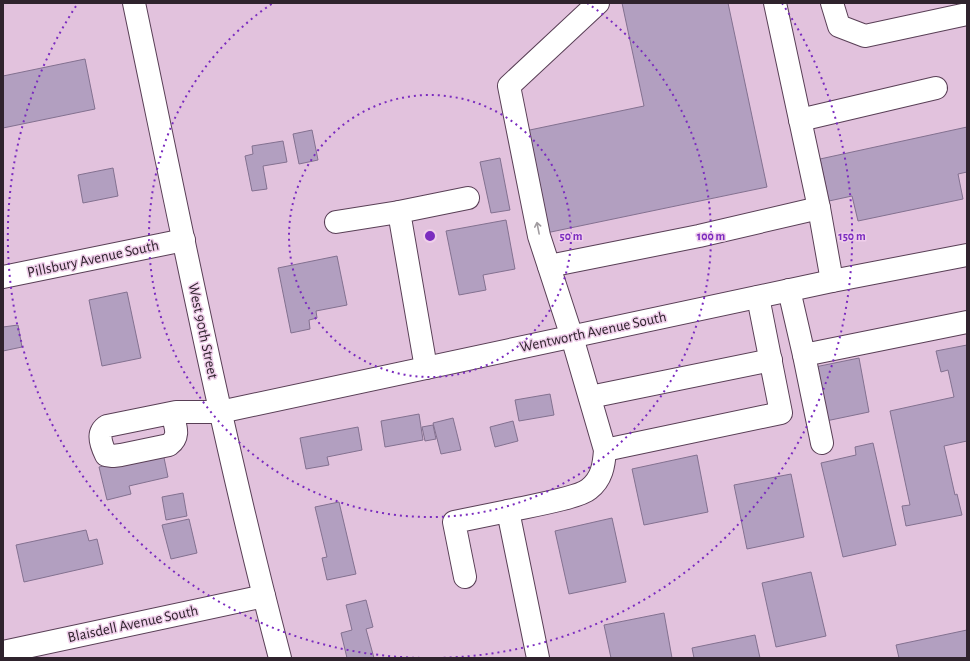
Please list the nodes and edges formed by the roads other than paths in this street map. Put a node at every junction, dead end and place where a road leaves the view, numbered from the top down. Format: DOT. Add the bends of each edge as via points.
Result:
graph roads {
  1 [pos="134,3"];
  2 [pos="598,3"];
  3 [pos="774,3"];
  4 [pos="832,3"];
  5 [pos="967,14"];
  6 [pos="936,88"];
  7 [pos="800,120"];
  8 [pos="468,198"];
  9 [pos="819,208"];
  10 [pos="399,212"];
  11 [pos="336,222"];
  12 [pos="184,240"];
  13 [pos="967,255"];
  14 [pos="549,266"];
  15 [pos="3,277"];
  16 [pos="832,281"];
  17 [pos="789,290"];
  18 [pos="758,297"];
  19 [pos="967,322"];
  20 [pos="572,337"];
  21 [pos="804,356"];
  22 [pos="771,360"];
  23 [pos="426,368"];
  24 [pos="590,398"];
  25 [pos="220,412"];
  26 [pos="172,413"];
  27 [pos="822,443"];
  28 [pos="605,450"];
  29 [pos="508,510"];
  30 [pos="465,577"];
  31 [pos="264,596"];
  32 [pos="3,652"];
  33 [pos="280,658"];
  34 [pos="538,658"];
  1 -- 12 [label="street, West 90th Street"];
  14 -- 2 [label="street, one-way" via="539,236 509,86"];
  3 -- 7 [label="street"];
  4 -- 5 [label="street" via="839,26 865,36"];
  6 -- 7 [label="street"];
  7 -- 9 [label="street"];
  8 -- 10 [label="street"];
  9 -- 14 [label="street" via="699,236"];
  9 -- 16 [label="street"];
  10 -- 11 [label="street"];
  10 -- 23 [label="street"];
  12 -- 15 [label="street, Pillsbury Avenue South"];
  12 -- 25 [label="street, West 90th Street"];
  13 -- 16 [label="street, Wentworth Avenue South"];
  14 -- 20 [label="street"];
  16 -- 17 [label="street, Wentworth Avenue South"];
  17 -- 18 [label="street, Wentworth Avenue South"];
  17 -- 21 [label="street"];
  18 -- 20 [label="street, Wentworth Avenue South"];
  18 -- 22 [label="street"];
  19 -- 21 [label="street"];
  20 -- 23 [label="street, Wentworth Avenue South"];
  20 -- 24 [label="street"];
  21 -- 27 [label="street"];
  22 -- 24 [label="street"];
  22 -- 28 [label="street" via="781,413"];
  23 -- 25 [label="street, Wentworth Avenue South"];
  24 -- 28 [label="street"];
  25 -- 26 [label="street, Wentworth Avenue South"];
  25 -- 31 [label="street, West 90th Street"];
  28 -- 29 [label="street" via="604,466 598,480 589,490 576,496"];
  29 -- 30 [label="street" via="454,522"];
  29 -- 34 [label="street"];
  31 -- 32 [label="street, Blaisdell Avenue South"];
  31 -- 33 [label="street, West 90th Street"];
}
